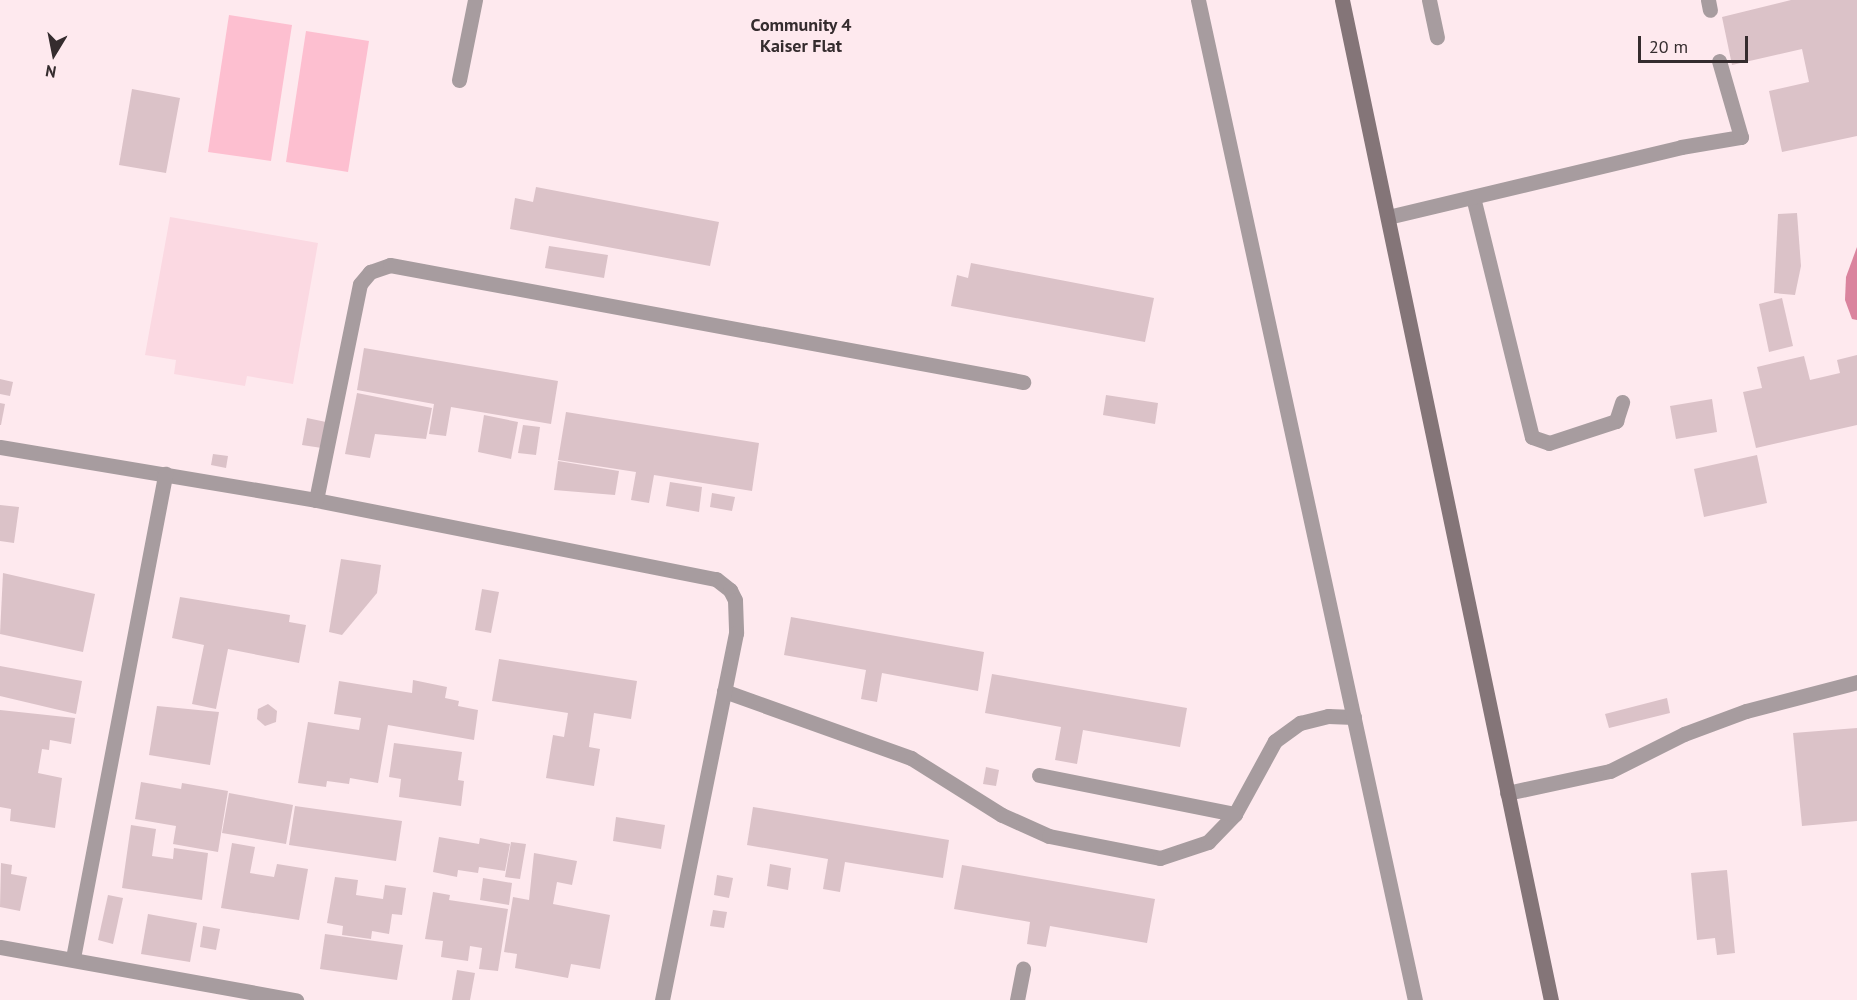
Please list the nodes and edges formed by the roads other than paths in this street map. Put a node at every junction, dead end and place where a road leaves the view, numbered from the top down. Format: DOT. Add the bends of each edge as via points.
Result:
graph roads {
  1 [pos="475,0"];
  2 [pos="1198,0"];
  3 [pos="1342,0"];
  4 [pos="1429,0"];
  5 [pos="1437,37"];
  6 [pos="1719,60"];
  7 [pos="459,80"];
  8 [pos="1473,197"];
  9 [pos="1388,217"];
  10 [pos="1023,382"];
  11 [pos="1622,402"];
  12 [pos="0,447"];
  13 [pos="165,474"];
  14 [pos="315,500"];
  15 [pos="1857,682"];
  16 [pos="724,692"];
  17 [pos="1354,717"];
  18 [pos="1039,776"];
  19 [pos="1507,793"];
  20 [pos="1235,814"];
  21 [pos="0,947"];
  22 [pos="73,958"];
  23 [pos="1023,969"];
  24 [pos="296,1000"];
  25 [pos="662,1000"];
  26 [pos="1017,1000"];
  27 [pos="1415,1000"];
  28 [pos="1551,1000"];
  1 -- 7 [label="street"];
  2 -- 17 [label="street"];
  3 -- 9 [label="main road"];
  4 -- 5 [label="street"];
  6 -- 8 [label="street" via="1741,137"];
  8 -- 9 [label="street"];
  8 -- 11 [label="street" via="1532,436 1550,443 1616,421"];
  9 -- 19 [label="main road"];
  10 -- 14 [label="street" via="390,266 370,272 360,284"];
  12 -- 13 [label="street"];
  13 -- 14 [label="street"];
  13 -- 22 [label="street"];
  14 -- 16 [label="street" via="716,579 730,590 737,617"];
  15 -- 19 [label="street" via="1746,711 1684,735 1610,771"];
  16 -- 20 [label="street" via="911,758 1002,815 1049,836 1160,858 1208,842"];
  16 -- 25 [label="street"];
  17 -- 20 [label="street" via="1328,716 1300,723 1275,741"];
  17 -- 27 [label="street"];
  18 -- 20 [label="street"];
  19 -- 28 [label="main road"];
  21 -- 22 [label="street"];
  22 -- 24 [label="street"];
  23 -- 26 [label="street"];
}
